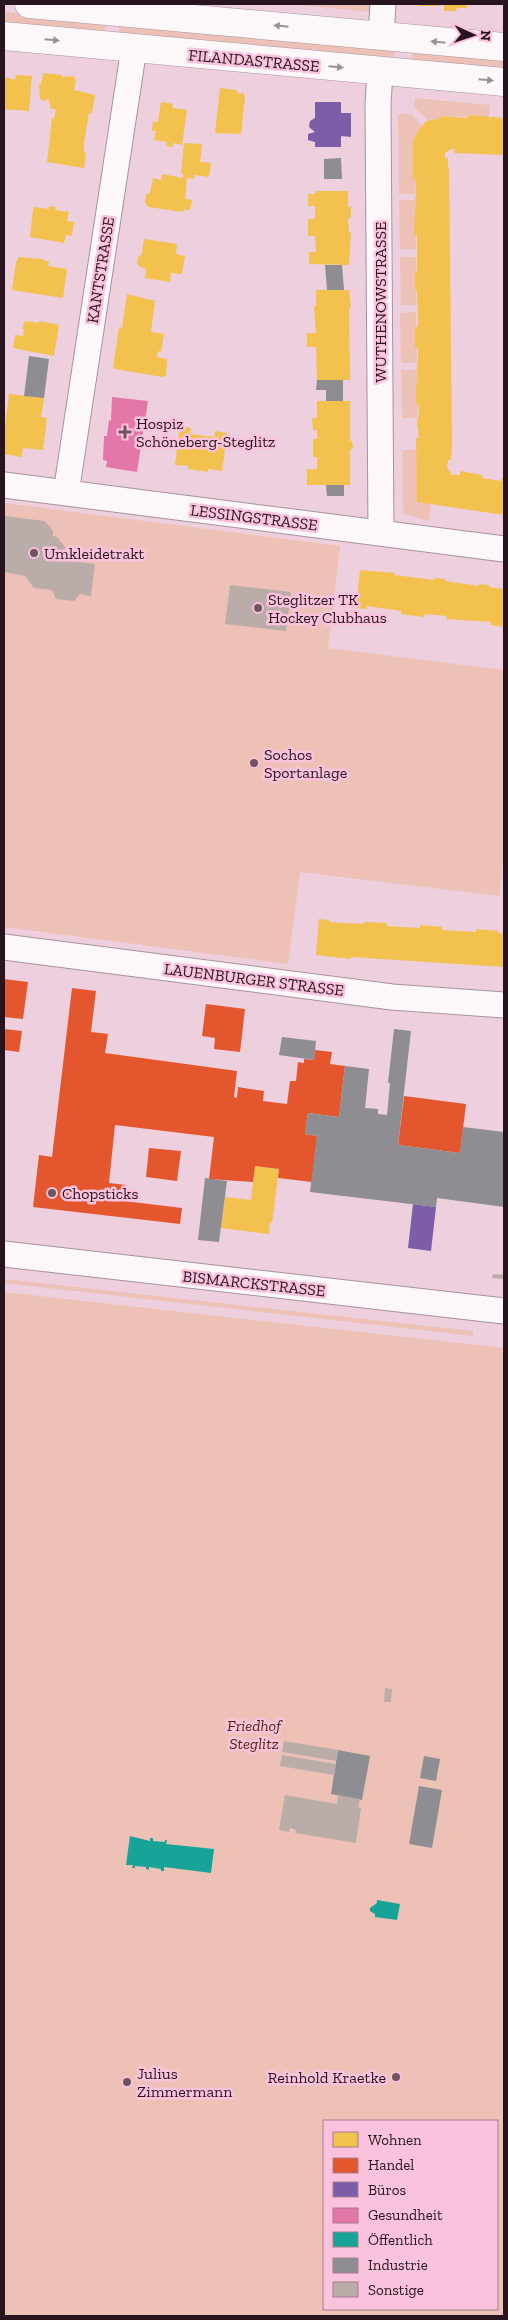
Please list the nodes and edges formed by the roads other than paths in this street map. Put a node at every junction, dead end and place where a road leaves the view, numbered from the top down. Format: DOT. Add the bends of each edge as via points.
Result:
graph roads {
  1 [pos="29,4"];
  2 [pos="383,4"];
  3 [pos="137,8"];
  4 [pos="4,36"];
  5 [pos="381,36"];
  6 [pos="504,47"];
  7 [pos="134,48"];
  8 [pos="380,71"];
  9 [pos="504,82"];
  10 [pos="4,485"];
  11 [pos="66,493"];
  12 [pos="381,534"];
  13 [pos="504,549"];
  14 [pos="4,947"];
  15 [pos="504,1005"];
  16 [pos="4,1254"];
  17 [pos="504,1311"];
  1 -- 3 [label="main road"];
  2 -- 5 [label="street"];
  5 -- 3 [label="main road, one-way"];
  4 -- 7 [label="main road, FILANDASTRASSE, one-way"];
  6 -- 5 [label="main road, one-way"];
  7 -- 8 [label="main road, FILANDASTRASSE, one-way"];
  7 -- 11 [label="street, KANTSTRASSE"];
  8 -- 9 [label="main road, FILANDASTRASSE, one-way"];
  8 -- 12 [label="street, WUTHENOWSTRASSE"];
  10 -- 11 [label="street, LESSINGSTRASSE"];
  11 -- 12 [label="street, LESSINGSTRASSE"];
  12 -- 13 [label="street, LESSINGSTRASSE"];
  14 -- 15 [label="street, LAUENBURGER STRASSE" via="392,997"];
  16 -- 17 [label="street, BISMARCKSTRASSE"];
}
